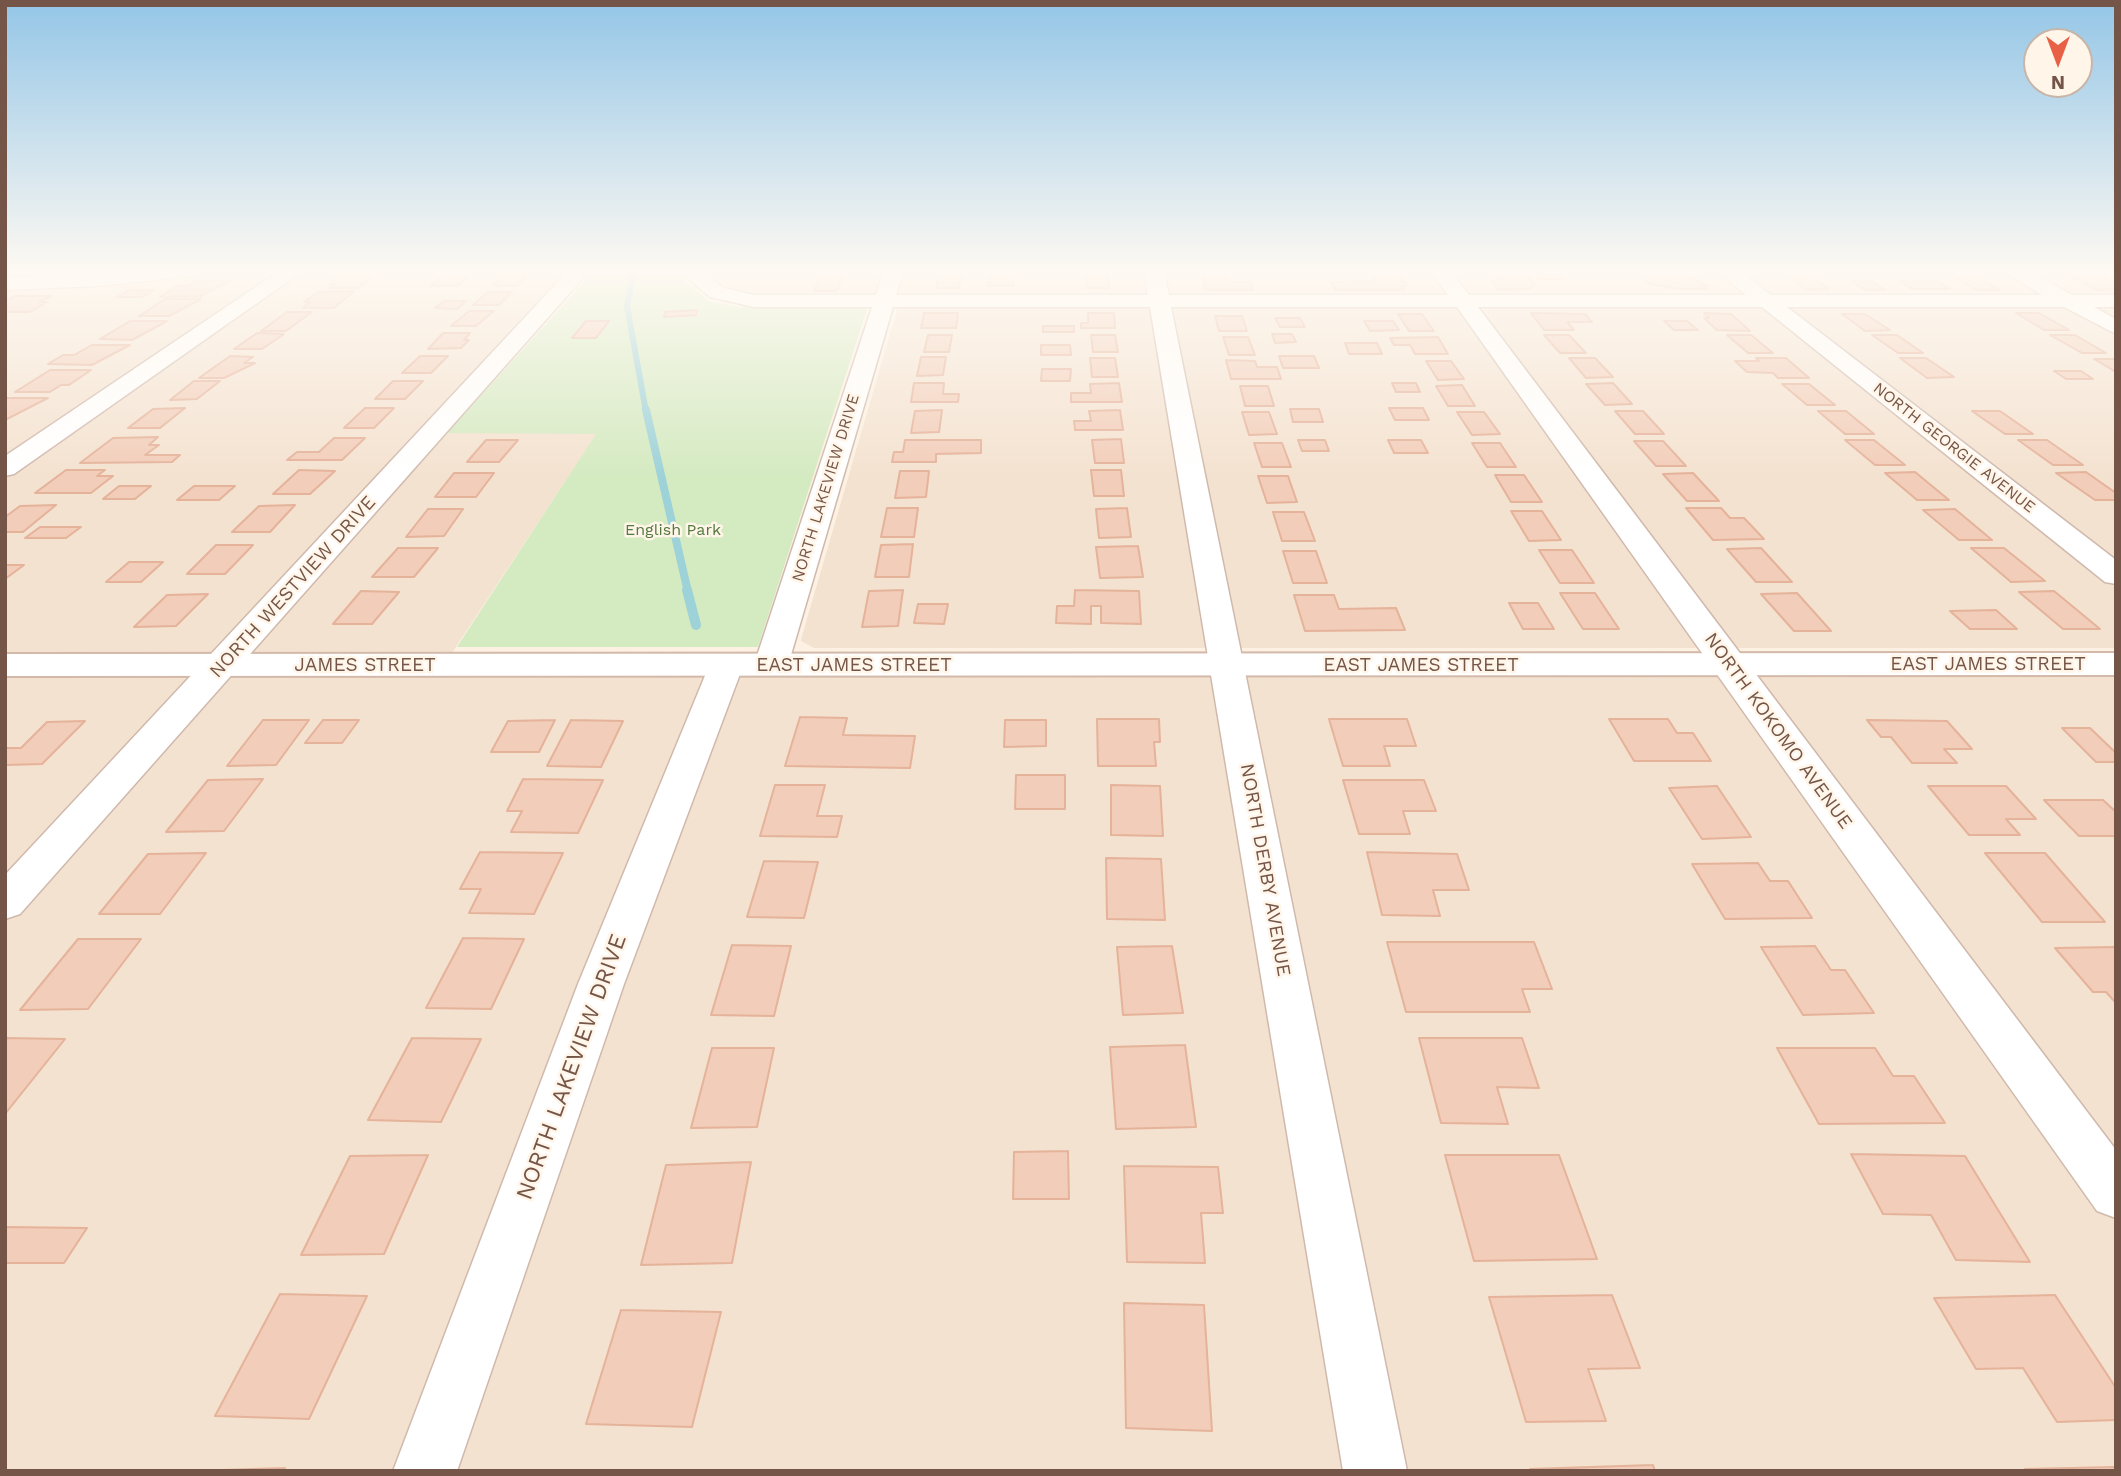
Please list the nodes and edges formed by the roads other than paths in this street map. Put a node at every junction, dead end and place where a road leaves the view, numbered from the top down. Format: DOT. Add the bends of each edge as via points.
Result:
graph roads {
  1 [pos="194,339"];
  2 [pos="518,339"];
  3 [pos="870,339"];
  4 [pos="1166,339"];
  5 [pos="1490,339"];
  6 [pos="1814,339"];
  7 [pos="5,468"];
  8 [pos="2116,575"];
  9 [pos="223,664"];
  10 [pos="1729,664"];
  11 [pos="2116,664"];
  12 [pos="5,665"];
  13 [pos="1227,665"];
  14 [pos="748,666"];
  15 [pos="5,903"];
  16 [pos="2116,1193"];
  17 [pos="425,1471"];
  18 [pos="1375,1471"];
  1 -- 7 [label="street"];
  2 -- 9 [label="street, NORTH WESTVIEW DRIVE"];
  3 -- 14 [label="street, NORTH LAKEVIEW DRIVE"];
  4 -- 13 [label="street, NORTH DERBY AVENUE"];
  5 -- 10 [label="street, NORTH KOKOMO AVENUE"];
  6 -- 8 [label="street, NORTH GEORGIE AVENUE"];
  9 -- 12 [label="street, JAMES STREET"];
  9 -- 14 [label="street, JAMES STREET"];
  9 -- 15 [label="street, NORTH WESTVIEW DRIVE"];
  10 -- 11 [label="street, EAST JAMES STREET"];
  10 -- 13 [label="street, EAST JAMES STREET"];
  10 -- 16 [label="street, NORTH KOKOMO AVENUE"];
  13 -- 14 [label="street, EAST JAMES STREET"];
  13 -- 18 [label="street, NORTH DERBY AVENUE"];
  14 -- 17 [label="street, NORTH LAKEVIEW DRIVE" via="601,984"];
}
